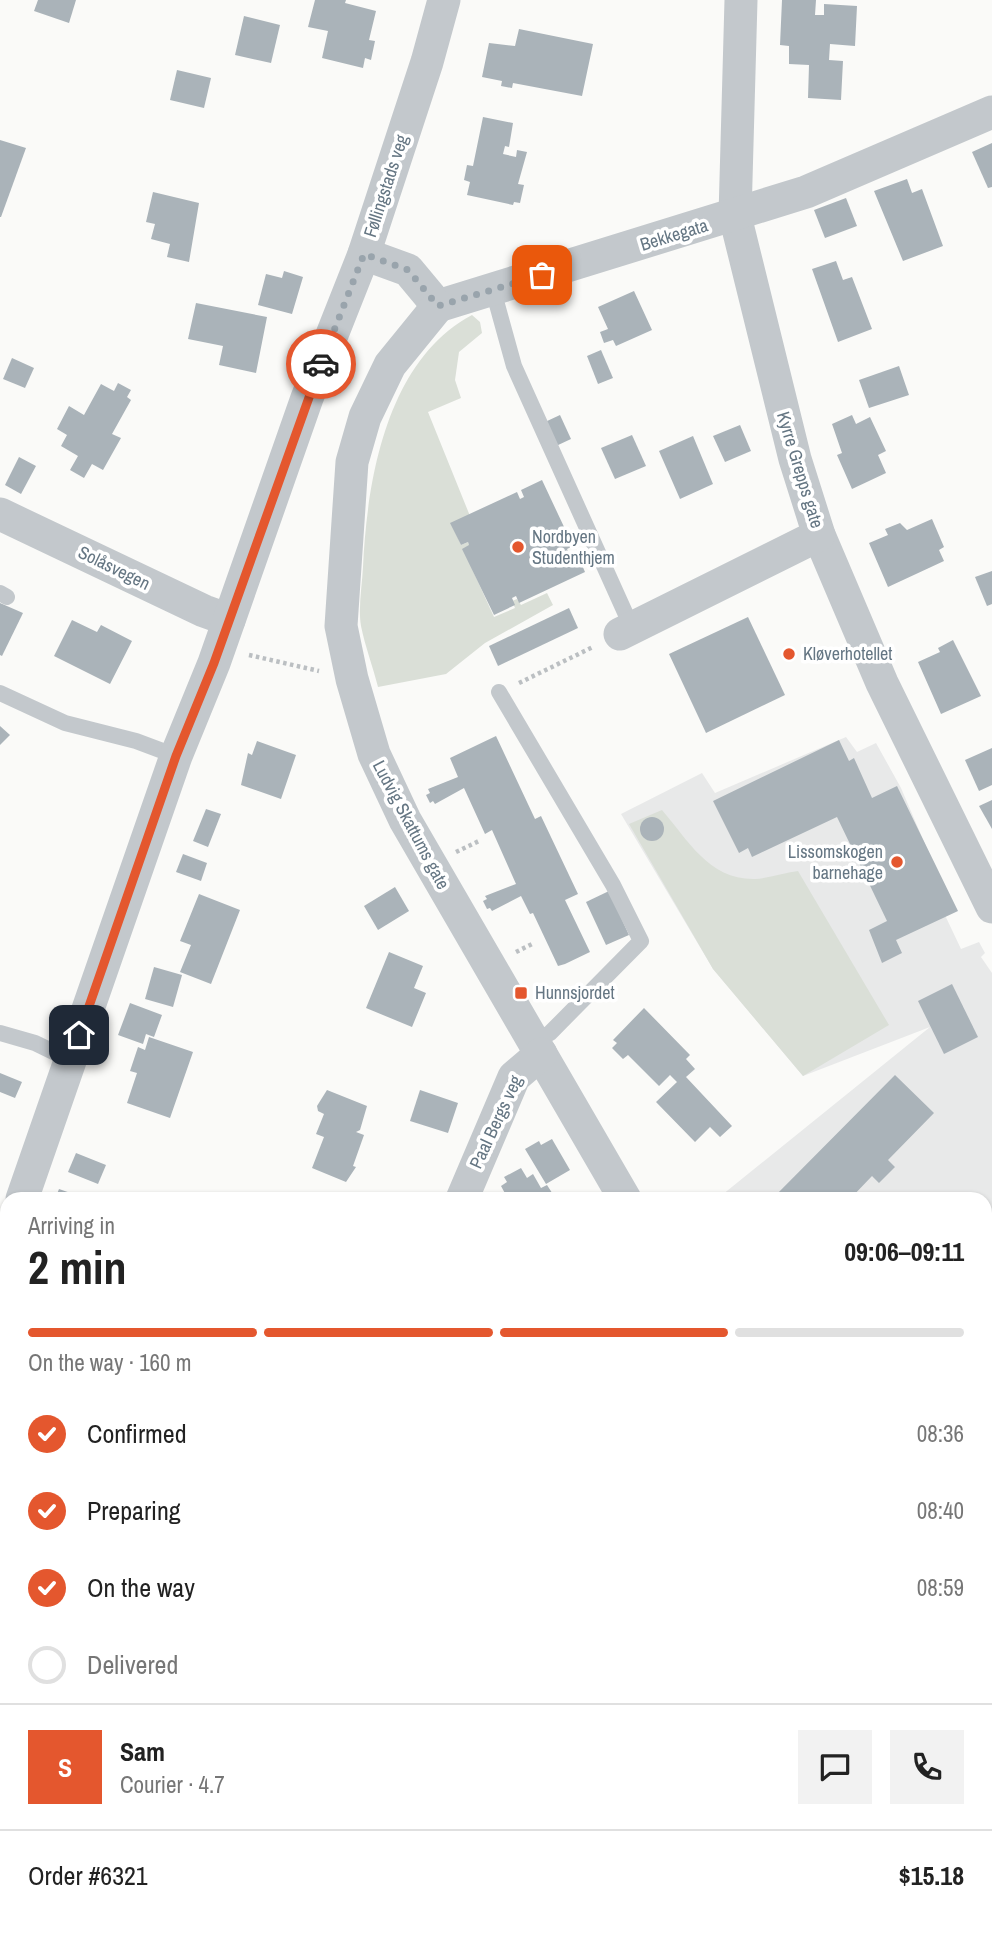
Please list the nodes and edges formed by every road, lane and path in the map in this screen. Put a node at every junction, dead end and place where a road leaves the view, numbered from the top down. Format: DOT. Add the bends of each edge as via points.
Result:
graph roads {
  1 [pos="444,0"];
  2 [pos="741,0"];
  3 [pos="992,112"];
  4 [pos="735,216"];
  5 [pos="364,254"];
  6 [pos="493,290"];
  7 [pos="438,306"];
  8 [pos="0,514"];
  9 [pos="819,535"];
  10 [pos="229,620"];
  11 [pos="626,631"];
  12 [pos="245,654"];
  13 [pos="327,674"];
  14 [pos="499,692"];
  15 [pos="0,693"];
  16 [pos="176,756"];
  17 [pos="481,840"];
  18 [pos="448,856"];
  19 [pos="992,907"];
  20 [pos="534,943"];
  21 [pos="506,957"];
  22 [pos="0,1033"];
  23 [pos="538,1048"];
  24 [pos="70,1060"];
  25 [pos="24,1192"];
  26 [pos="466,1192"];
  27 [pos="621,1192"];
  1 -- 5 [label="street, Føllingstads veg"];
  2 -- 4 [label="street, Kyrre Grepps gate"];
  3 -- 4 [label="street, Bekkegata" via="806,192"];
  4 -- 6 [label="street, Bekkegata"];
  4 -- 9 [label="street, Kyrre Grepps gate" via="795,459"];
  5 -- 7 [label="street" via="408,270"];
  5 -- 10 [label="street, Føllingstads veg" via="307,398"];
  6 -- 7 [label="street, Bekkegata"];
  6 -- 11 [label="lane" via="514,366"];
  7 -- 23 [label="street, Ludvig Skattums gate" via="390,365 365,417 352,462 341,626 364,727 383,777"];
  8 -- 10 [label="street, Solåsvegen"];
  9 -- 11 [label="street"];
  9 -- 19 [label="street, Kyrre Grepps gate" via="883,683"];
  10 -- 16 [label="street, Føllingstads veg"];
  11 -- 14 [label="path"];
  12 -- 13 [label="path"];
  14 -- 23 [label="lane" via="641,941"];
  15 -- 16 [label="lane" via="65,723"];
  16 -- 24 [label="street, Føllingstads veg"];
  17 -- 18 [label="path"];
  20 -- 21 [label="path"];
  22 -- 24 [label="lane"];
  23 -- 26 [label="street, Paal Bergs veg" via="514,1077"];
  23 -- 27 [label="street, Ludvig Skattums gate"];
  24 -- 25 [label="street, Føllingstads veg"];
}
